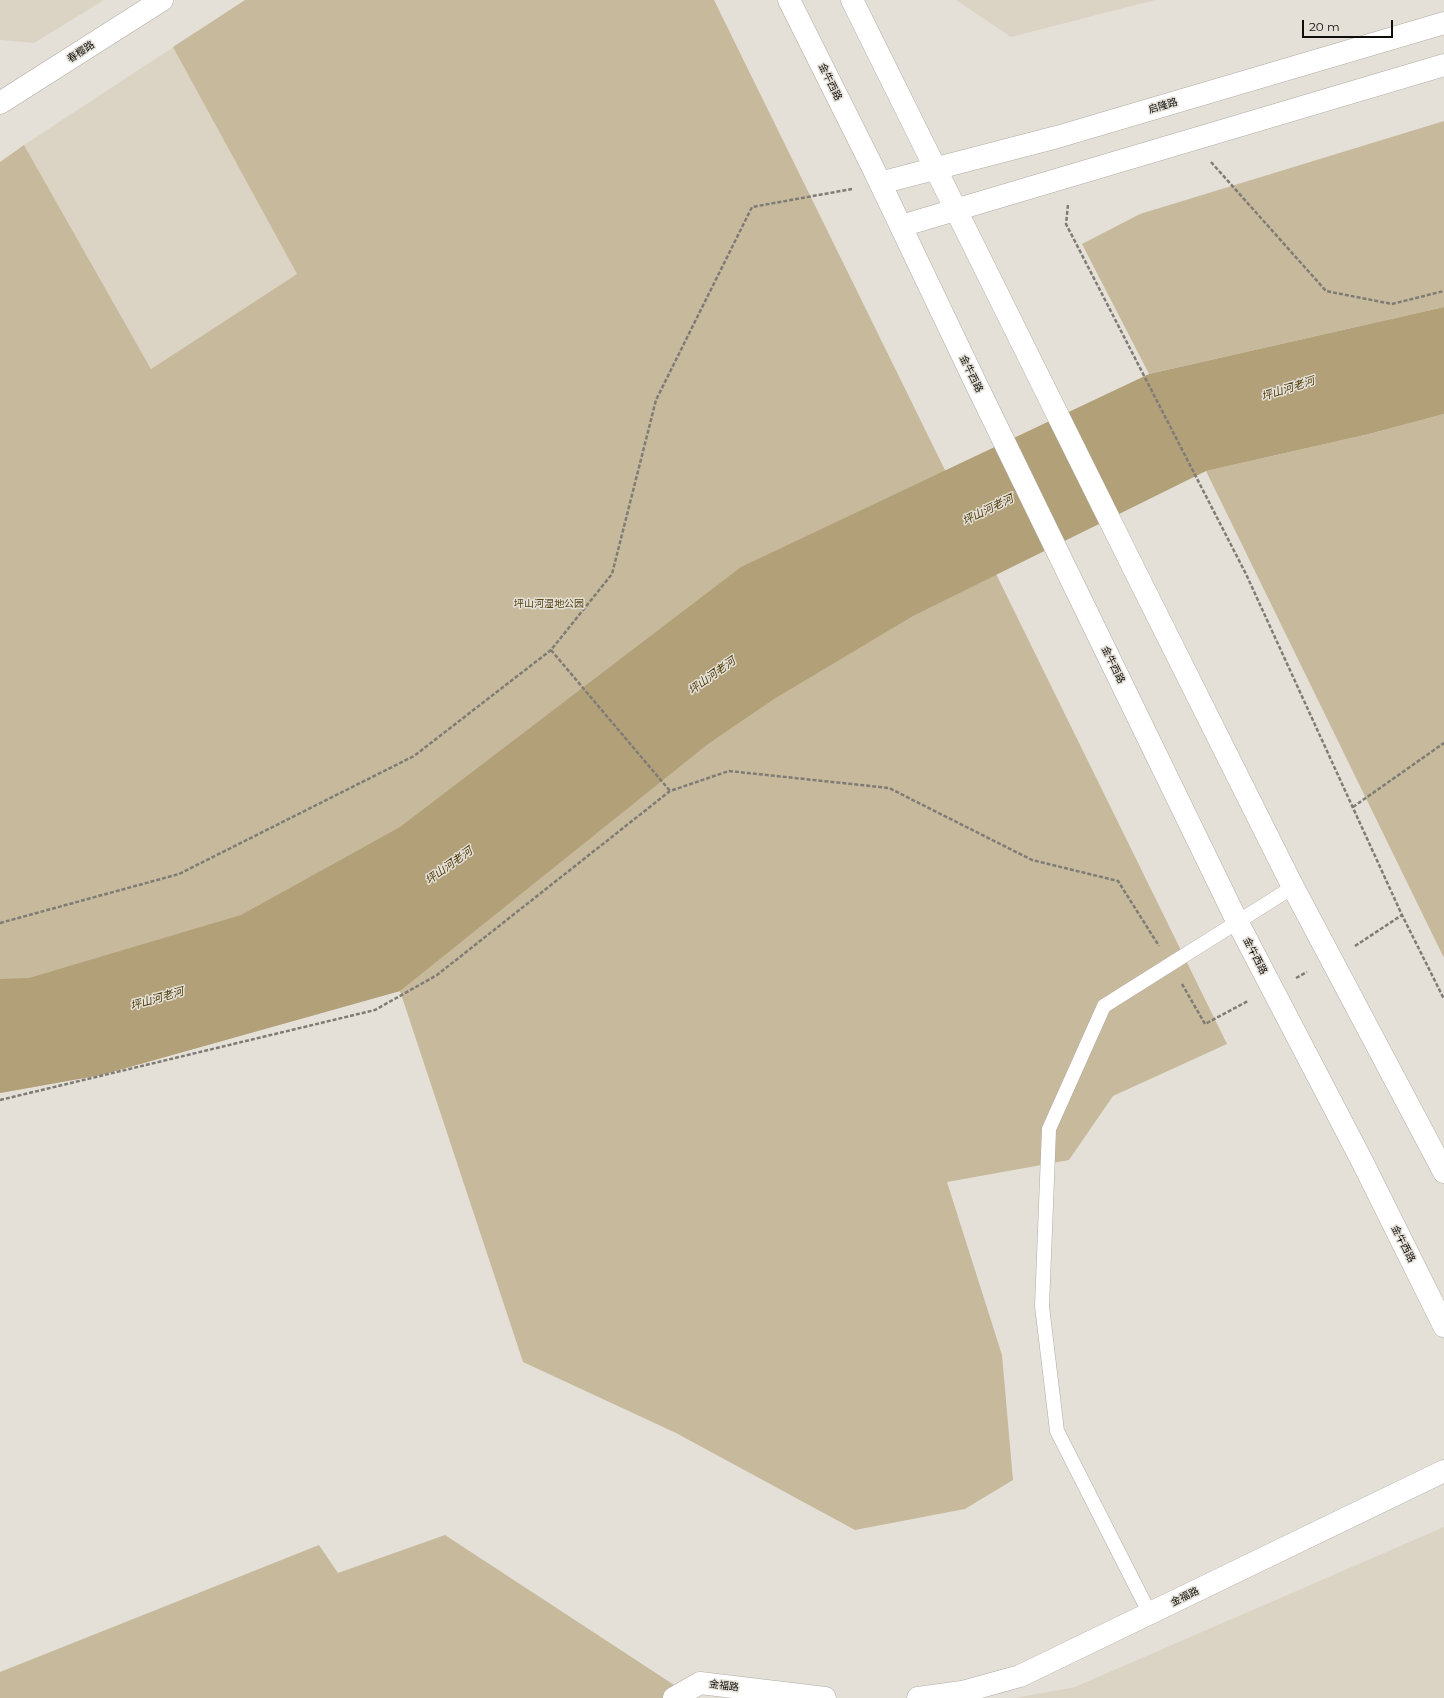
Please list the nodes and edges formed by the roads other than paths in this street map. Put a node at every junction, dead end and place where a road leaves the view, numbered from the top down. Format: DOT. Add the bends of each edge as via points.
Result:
graph roads {
  1 [pos="162,0"];
  2 [pos="789,0"];
  3 [pos="852,0"];
  4 [pos="1444,23"];
  5 [pos="1444,65"];
  6 [pos="0,104"];
  7 [pos="935,169"];
  8 [pos="880,183"];
  9 [pos="956,210"];
  10 [pos="901,226"];
  11 [pos="1293,887"];
  12 [pos="1237,922"];
  13 [pos="1444,1172"];
  14 [pos="1444,1326"];
  15 [pos="1444,1471"];
  16 [pos="1150,1614"];
  17 [pos="674,1698"];
  18 [pos="825,1698"];
  19 [pos="918,1698"];
  1 -- 6 [label="main road, 春樱路"];
  2 -- 8 [label="main road, 金牛西路"];
  3 -- 7 [label="main road"];
  4 -- 7 [label="main road, 启隆路"];
  5 -- 9 [label="main road"];
  7 -- 8 [label="main road, 启隆路"];
  7 -- 9 [label="main road"];
  8 -- 10 [label="main road, 金牛西路"];
  9 -- 10 [label="main road"];
  9 -- 11 [label="main road"];
  10 -- 12 [label="main road, 金牛西路"];
  11 -- 12 [label="lane"];
  11 -- 13 [label="main road"];
  12 -- 14 [label="main road, 金牛西路" via="1362,1160"];
  12 -- 16 [label="lane" via="1104,1006 1049,1129 1042,1306 1057,1431"];
  15 -- 16 [label="main road, 金福路"];
  16 -- 19 [label="main road, 金福路" via="1020,1676 962,1692"];
  17 -- 18 [label="main road, 金福路" via="700,1683"];
}
